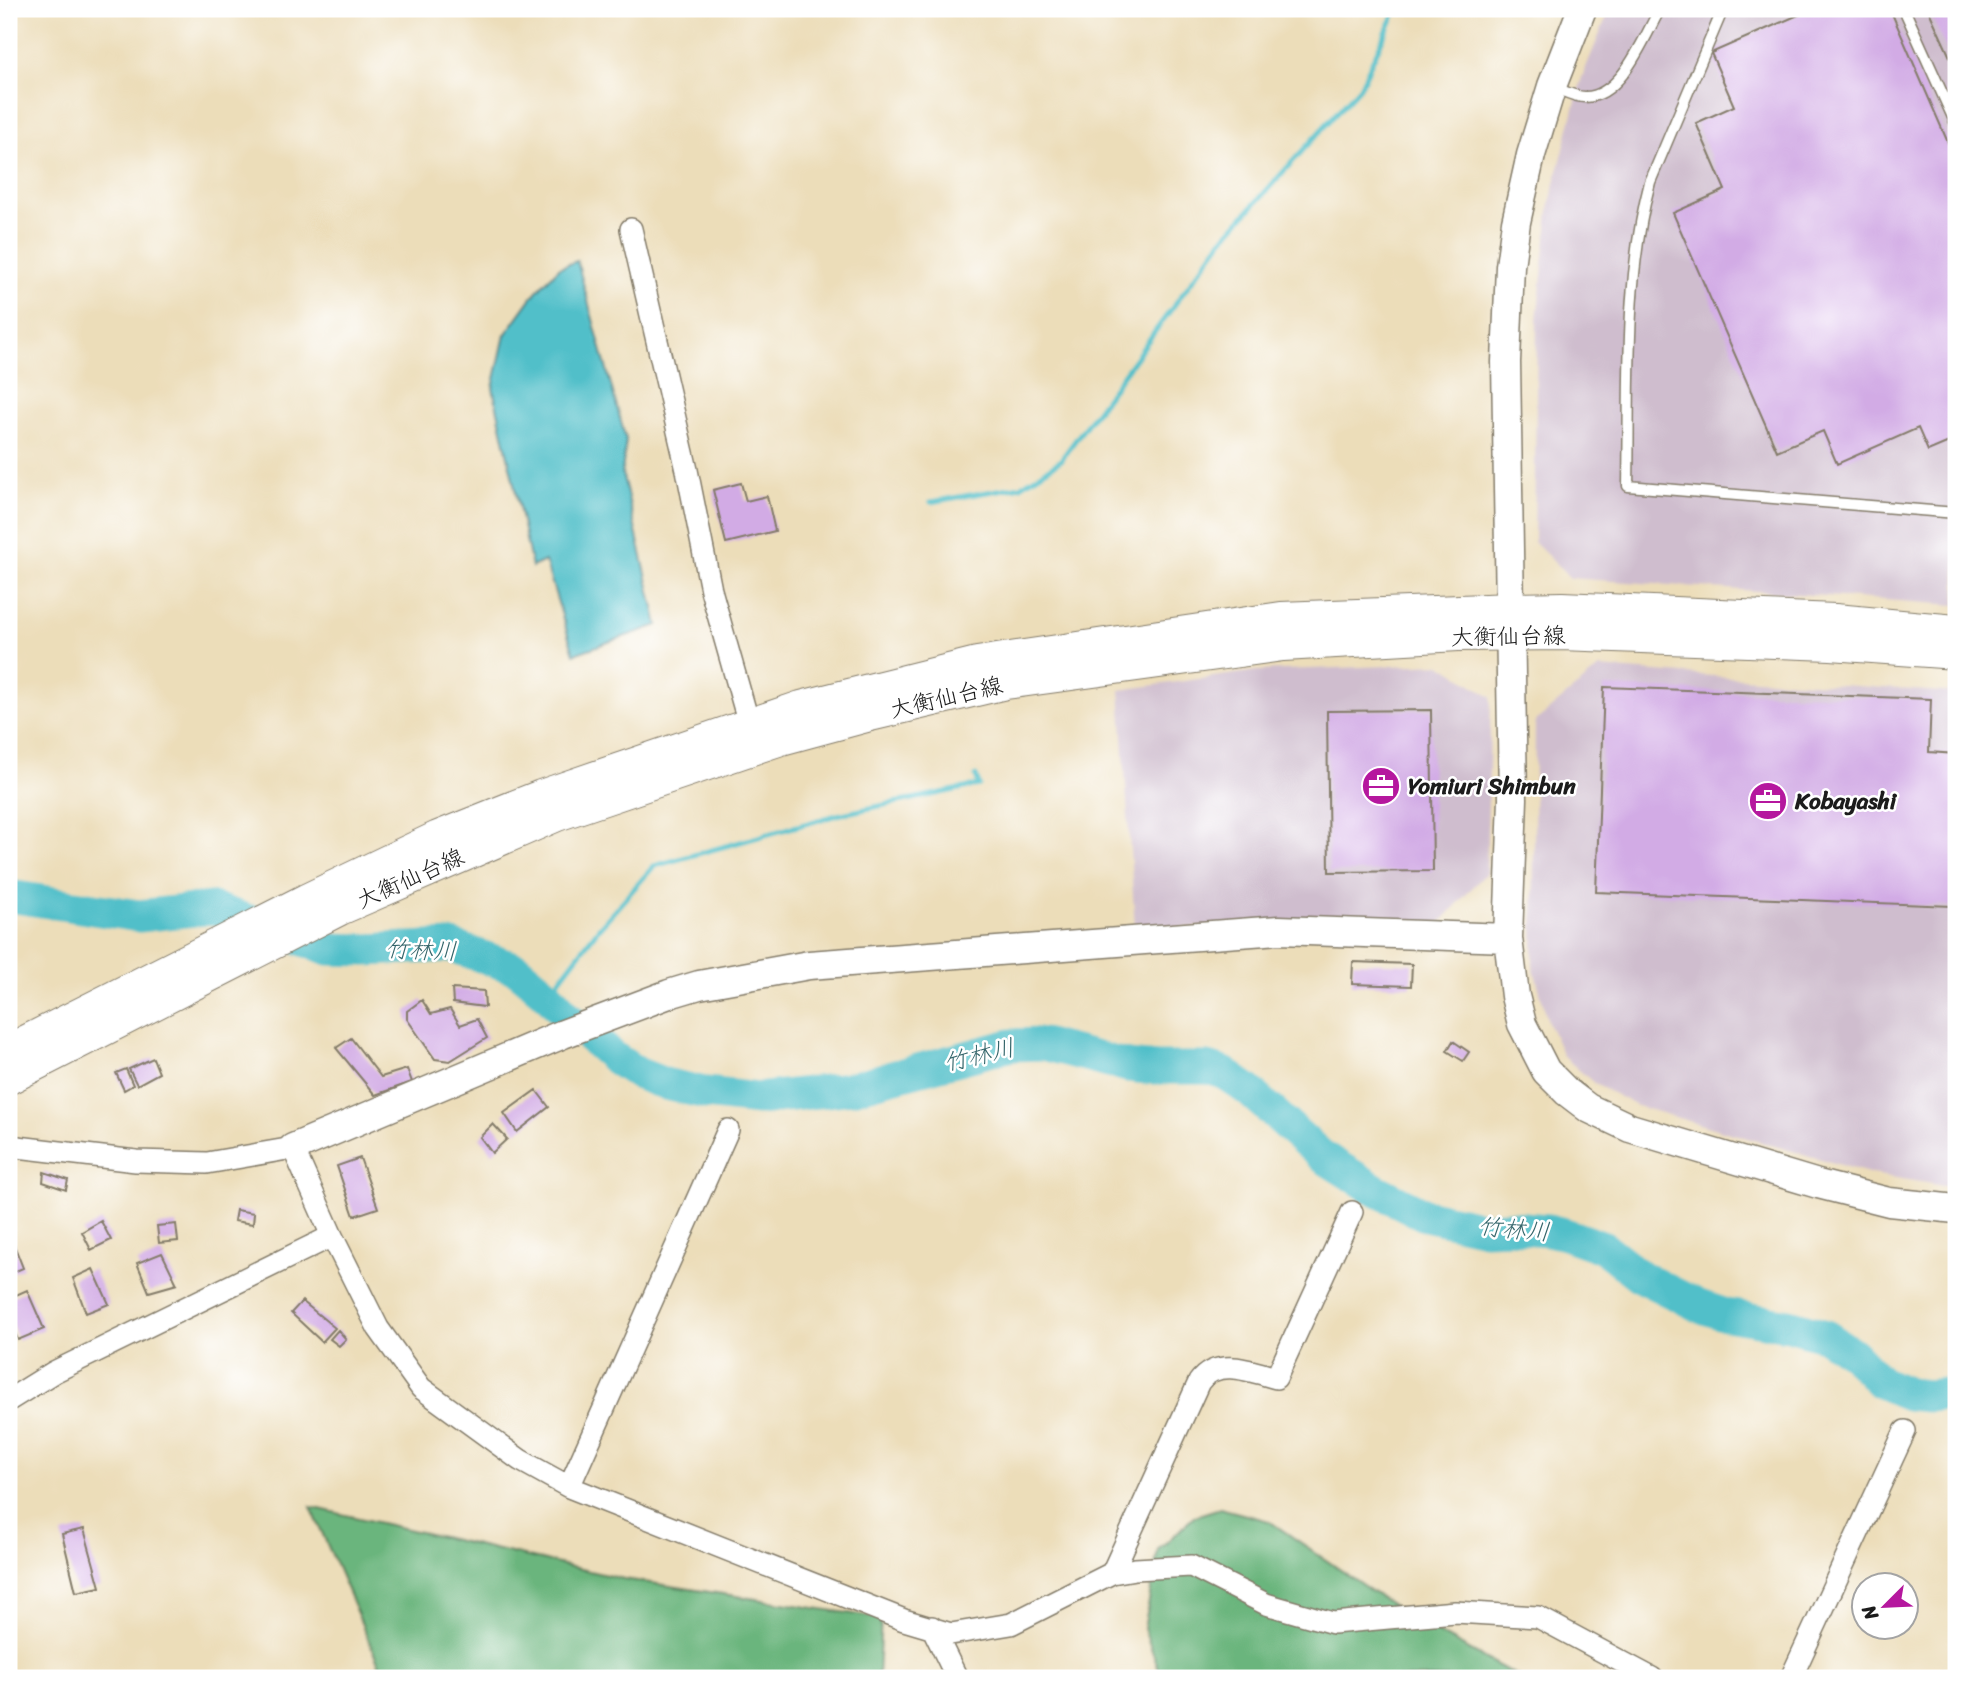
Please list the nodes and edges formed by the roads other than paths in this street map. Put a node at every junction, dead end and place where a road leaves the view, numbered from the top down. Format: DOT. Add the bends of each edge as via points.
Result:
graph roads {
  1 [pos="1582,9"];
  2 [pos="1660,9"];
  3 [pos="1723,9"];
  4 [pos="1905,9"];
  5 [pos="1552,86"];
  6 [pos="1956,124"];
  7 [pos="631,229"];
  8 [pos="1956,513"];
  9 [pos="1511,622"];
  10 [pos="1956,631"];
  11 [pos="1956,653"];
  12 [pos="749,724"];
  13 [pos="1508,938"];
  14 [pos="9,1050"];
  15 [pos="9,1078"];
  16 [pos="727,1130"];
  17 [pos="9,1146"];
  18 [pos="293,1148"];
  19 [pos="1956,1209"];
  20 [pos="1352,1212"];
  21 [pos="332,1236"];
  22 [pos="9,1401"];
  23 [pos="1905,1431"];
  24 [pos="569,1487"];
  25 [pos="1112,1573"];
  26 [pos="932,1627"];
  27 [pos="957,1678"];
  28 [pos="1652,1678"];
  29 [pos="1791,1678"];
  1 -- 5 [label="street"];
  2 -- 5 [label="lane" via="1619,81 1604,93 1586,97"];
  3 -- 8 [label="lane" via="1643,209 1629,317 1628,486"];
  4 -- 6 [label="lane"];
  5 -- 9 [label="street" via="1531,155 1510,266 1506,375"];
  7 -- 12 [label="street" via="711,590"];
  9 -- 10 [label="main road, 大衡仙台線" via="1562,608 1835,620"];
  9 -- 11 [label="main road, 大衡仙台線" via="1561,634"];
  9 -- 12 [label="main road, 大衡仙台線" via="1281,618 977,663"];
  9 -- 13 [label="street" via="1513,799"];
  9 -- 15 [label="main road, 大衡仙台線" via="1283,645 1006,683 781,739 557,815 340,909"];
  12 -- 14 [label="main road, 大衡仙台線" via="438,837"];
  13 -- 18 [label="street" via="1279,930 809,965 699,985 604,1017"];
  13 -- 19 [label="street" via="1522,1024 1531,1044 1546,1071 1588,1108 1630,1128 1818,1184 1889,1202"];
  16 -- 24 [label="street"];
  17 -- 18 [label="street" via="136,1161 207,1163"];
  18 -- 21 [label="street"];
  20 -- 25 [label="street" via="1276,1378 1239,1368 1216,1368 1199,1382"];
  21 -- 22 [label="street" via="54,1371"];
  21 -- 24 [label="street" via="378,1328 421,1388 520,1460"];
  23 -- 29 [label="street"];
  24 -- 26 [label="street" via="904,1620"];
  25 -- 26 [label="street" via="1011,1624 951,1634"];
  25 -- 28 [label="street" via="1191,1566 1266,1604 1333,1623 1455,1612 1538,1617"];
  26 -- 27 [label="street"];
}
